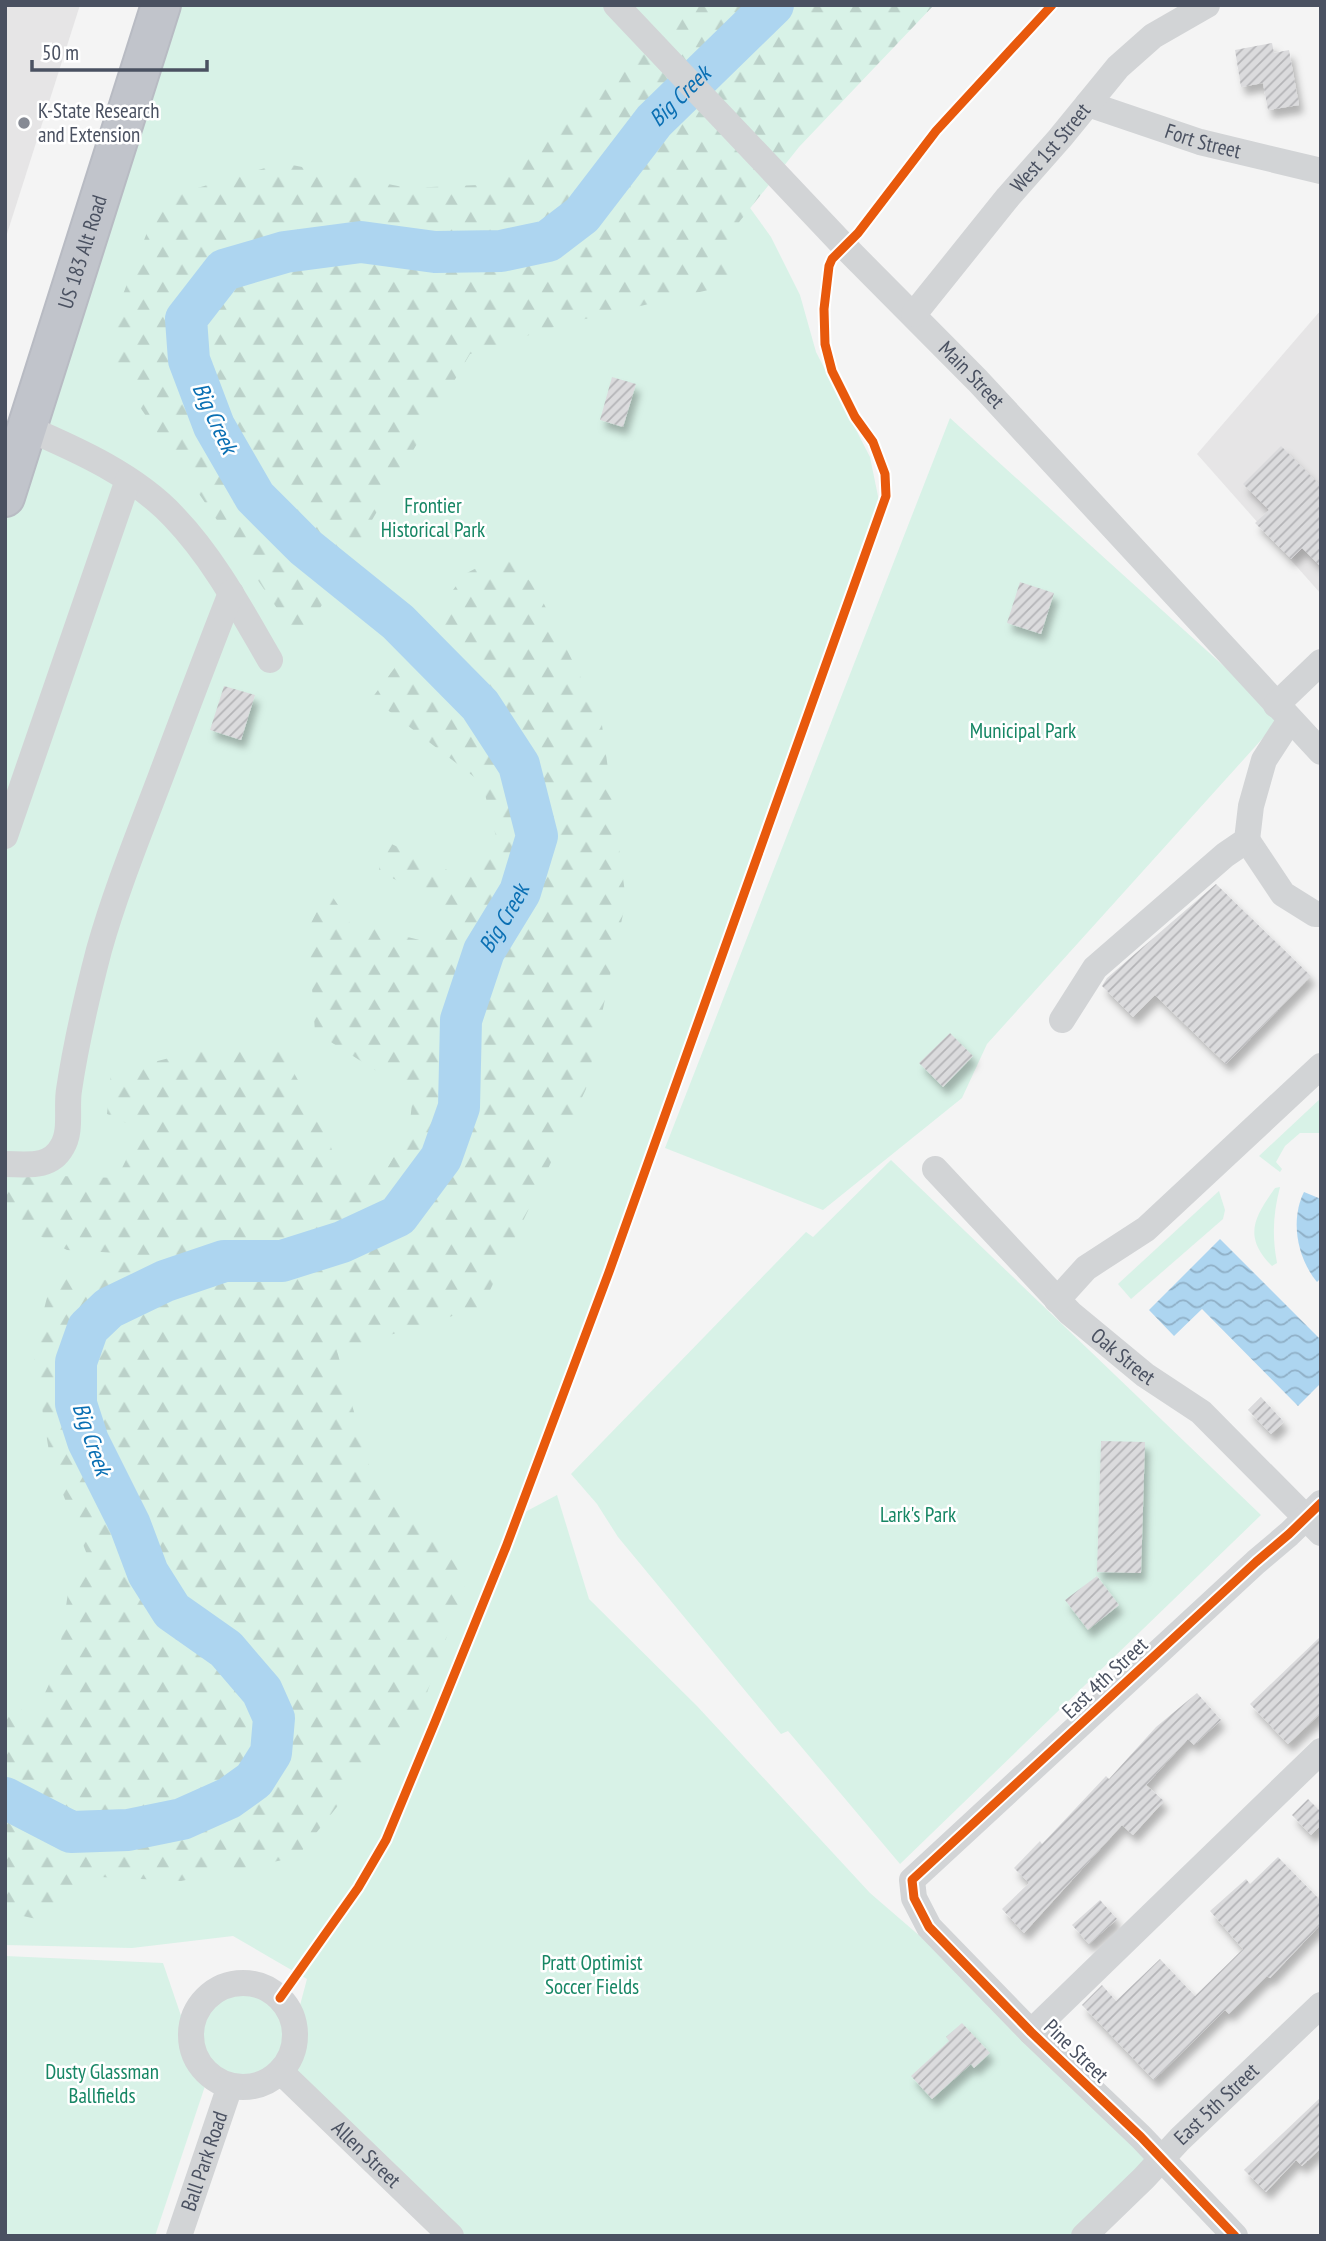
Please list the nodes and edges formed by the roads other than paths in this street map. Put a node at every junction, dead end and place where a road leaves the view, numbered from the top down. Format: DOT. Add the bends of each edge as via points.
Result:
graph roads {
  1 [pos="161,5"];
  2 [pos="616,5"];
  3 [pos="1207,5"];
  4 [pos="1088,104"];
  5 [pos="1321,172"];
  6 [pos="914,314"];
  7 [pos="27,428"];
  8 [pos="128,480"];
  9 [pos="5,497"];
  10 [pos="231,593"];
  11 [pos="270,660"];
  12 [pos="1321,662"];
  13 [pos="1283,712"];
  14 [pos="1321,752"];
  15 [pos="5,836"];
  16 [pos="1247,840"];
  17 [pos="1321,914"];
  18 [pos="1062,1020"];
  19 [pos="1321,1066"];
  20 [pos="5,1164"];
  21 [pos="935,1169"];
  22 [pos="1057,1300"];
  23 [pos="1316,1518"];
  24 [pos="1321,1751"];
  25 [pos="912,1880"];
  26 [pos="1321,2005"];
  27 [pos="1031,2032"];
  28 [pos="282,2073"];
  29 [pos="230,2086"];
  30 [pos="1162,2159"];
  31 [pos="179,2236"];
  32 [pos="450,2236"];
  33 [pos="1084,2236"];
  34 [pos="1235,2236"];
  1 -- 7 [label="highway, US 183 Alt Road"];
  2 -- 6 [label="street, Main Street"];
  3 -- 4 [label="street, West 1st Street" via="1153,36 1118,66"];
  4 -- 5 [label="street, Fort Street" via="1200,142"];
  4 -- 6 [label="street, West 1st Street"];
  6 -- 13 [label="street, Main Street"];
  7 -- 8 [label="street"];
  7 -- 9 [label="highway, US 183 Alt Road"];
  8 -- 10 [label="street" via="173,515"];
  8 -- 15 [label="street"];
  10 -- 11 [label="street"];
  10 -- 20 [label="street" via="112,907 77,1045 66,1140 50,1161"];
  12 -- 13 [label="street"];
  13 -- 14 [label="street, Main Street"];
  13 -- 16 [label="street" via="1251,806"];
  16 -- 17 [label="street" via="1283,894"];
  16 -- 18 [label="street" via="1095,968"];
  19 -- 22 [label="street" via="1146,1229 1086,1268"];
  21 -- 22 [label="street, Oak Street"];
  22 -- 23 [label="street, Oak Street" via="1145,1375 1201,1412"];
  23 -- 25 [label="street, East 4th Street" via="1256,1562"];
  24 -- 27 [label="street"];
  25 -- 27 [label="street, Pine Street" via="914,1898 929,1927"];
  26 -- 30 [label="street, East 5th Street"];
  27 -- 30 [label="street, Pine Street"];
  28 -- 29 [label="street" via="261,2085"];
  28 -- 29 [label="street" via="296,2038 289,2010 266,1988 232,1984 203,2002 191,2034 201,2067"];
  28 -- 32 [label="street, Allen Street"];
  29 -- 31 [label="street, Ball Park Road"];
  30 -- 33 [label="street, East 5th Street"];
  30 -- 34 [label="street, Pine Street"];
}
